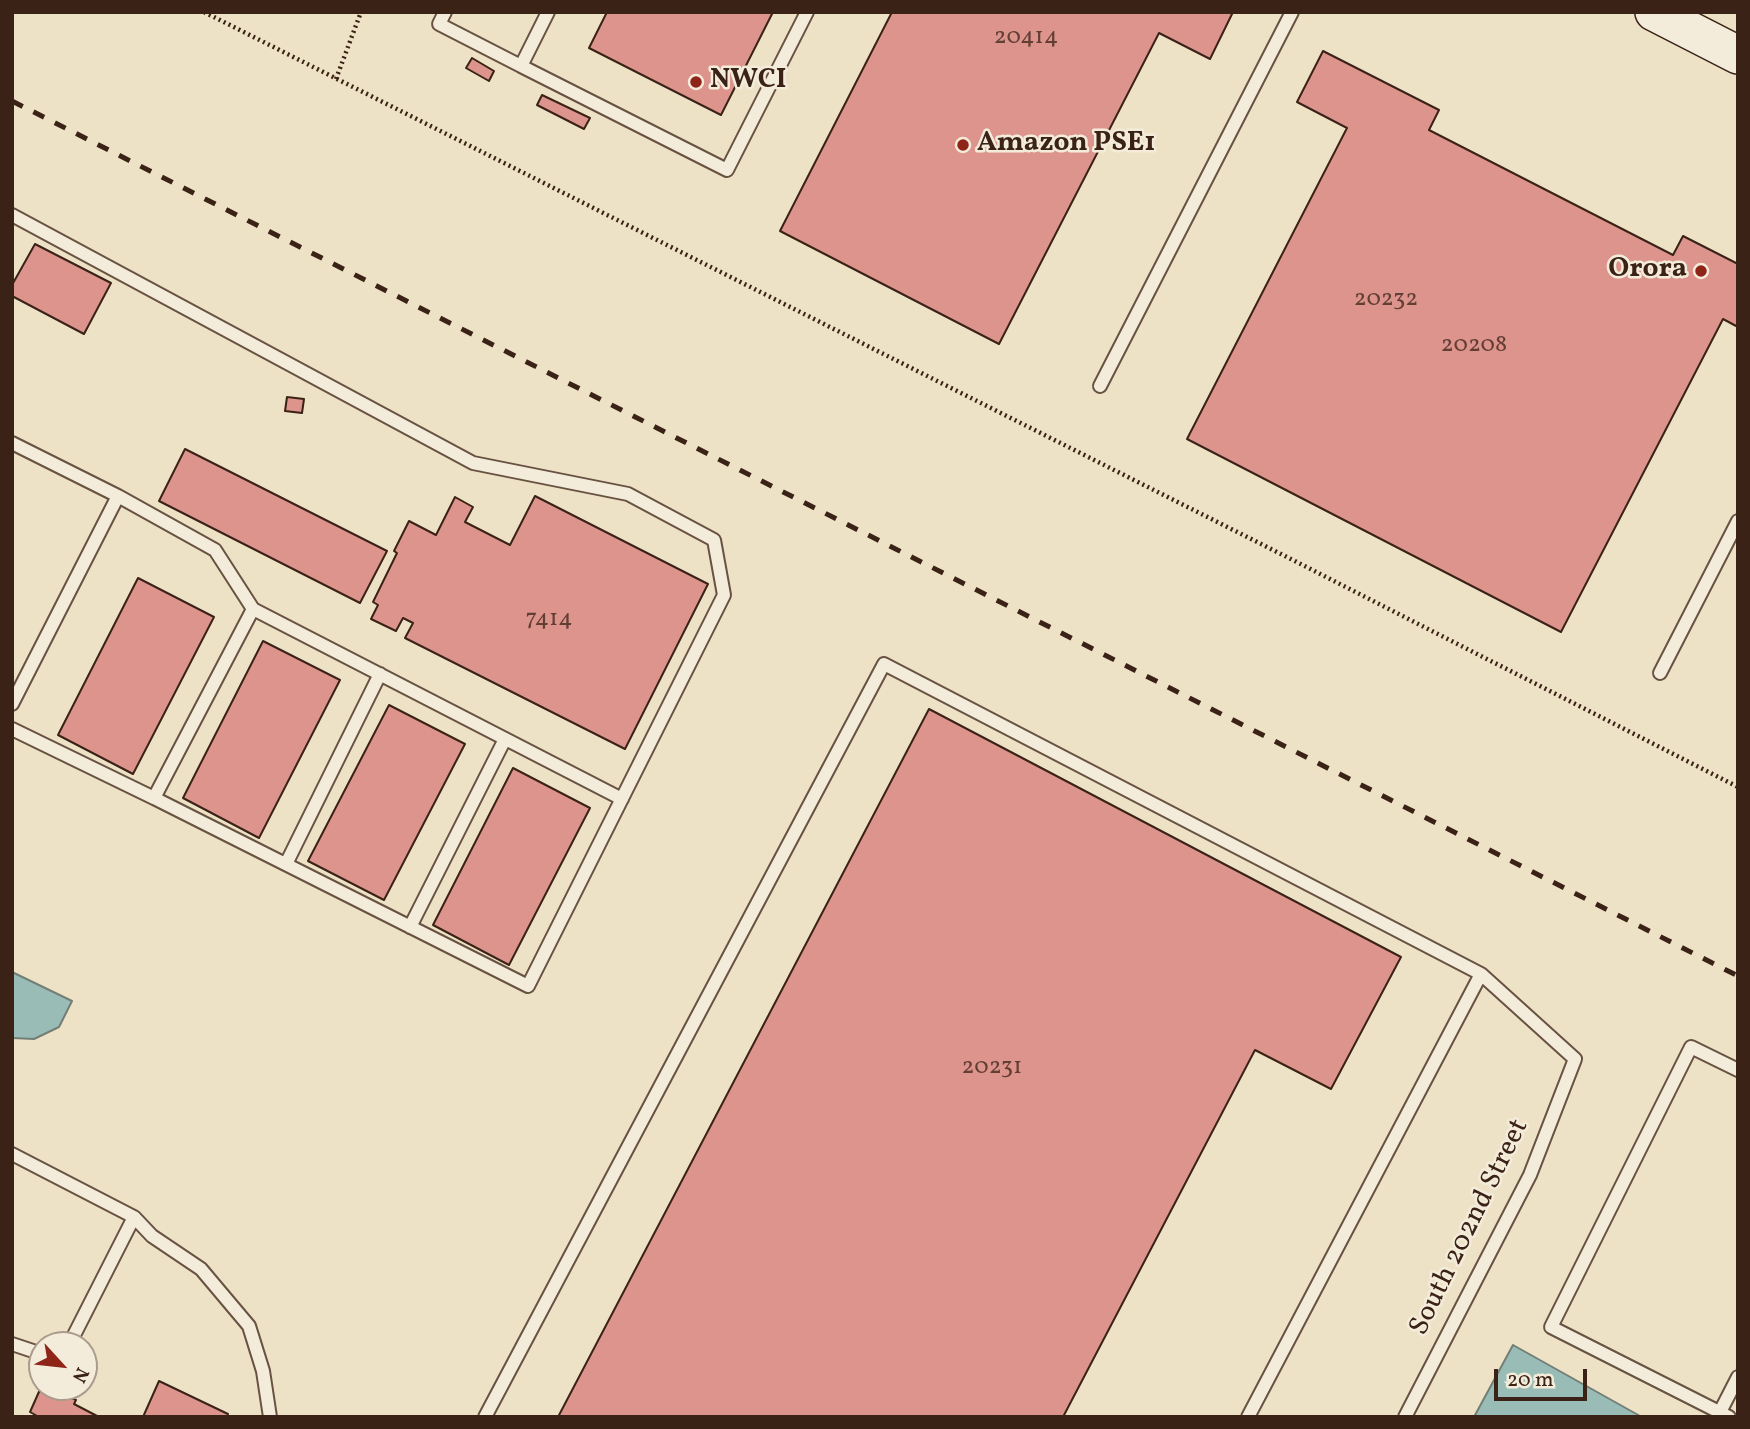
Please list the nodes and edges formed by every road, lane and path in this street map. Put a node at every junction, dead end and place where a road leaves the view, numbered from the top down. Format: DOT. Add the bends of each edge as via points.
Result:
graph roads {
  1 [pos="204,12"];
  2 [pos="361,12"];
  3 [pos="445,12"];
  4 [pos="548,12"];
  5 [pos="807,12"];
  6 [pos="1292,12"];
  7 [pos="1654,12"];
  8 [pos="1738,55"];
  9 [pos="521,66"];
  10 [pos="336,79"];
  11 [pos="12,215"];
  12 [pos="1100,386"];
  13 [pos="12,443"];
  14 [pos="118,496"];
  15 [pos="1738,521"];
  16 [pos="253,609"];
  17 [pos="1660,673"];
  18 [pos="380,674"];
  19 [pos="12,704"];
  20 [pos="12,729"];
  21 [pos="505,739"];
  22 [pos="1738,787"];
  23 [pos="154,798"];
  24 [pos="622,799"];
  25 [pos="285,864"];
  26 [pos="410,926"];
  27 [pos="1481,974"];
  28 [pos="1738,1070"];
  29 [pos="12,1154"];
  30 [pos="134,1217"];
  31 [pos="76,1331"];
  32 [pos="1738,1377"];
  33 [pos="1725,1415"];
  34 [pos="270,1417"];
  35 [pos="485,1417"];
  36 [pos="1248,1417"];
  37 [pos="1405,1417"];
  1 -- 10 [label="path"];
  2 -- 10 [label="path"];
  3 -- 9 [label="lane" via="439,24"];
  4 -- 9 [label="lane"];
  5 -- 9 [label="lane" via="727,170"];
  6 -- 12 [label="lane"];
  7 -- 8 [label="street"];
  10 -- 22 [label="path"];
  11 -- 24 [label="lane" via="473,463 628,494 714,540 724,595"];
  13 -- 14 [label="lane"];
  14 -- 16 [label="lane" via="215,550"];
  14 -- 19 [label="lane"];
  15 -- 17 [label="lane"];
  16 -- 18 [label="lane"];
  16 -- 23 [label="lane"];
  18 -- 21 [label="lane"];
  18 -- 25 [label="lane"];
  20 -- 23 [label="lane"];
  21 -- 24 [label="lane"];
  21 -- 26 [label="lane"];
  23 -- 25 [label="lane"];
  24 -- 26 [label="lane" via="528,986"];
  25 -- 26 [label="lane"];
  27 -- 35 [label="lane" via="884,664"];
  27 -- 36 [label="lane"];
  27 -- 37 [label="lane, South 202nd Street" via="1575,1059 1530,1175"];
  28 -- 33 [label="lane" via="1691,1046 1551,1327"];
  29 -- 30 [label="lane"];
  30 -- 31 [label="lane"];
  30 -- 34 [label="lane" via="152,1236 201,1269 249,1326 263,1371"];
  32 -- 33 [label="lane"];
}
